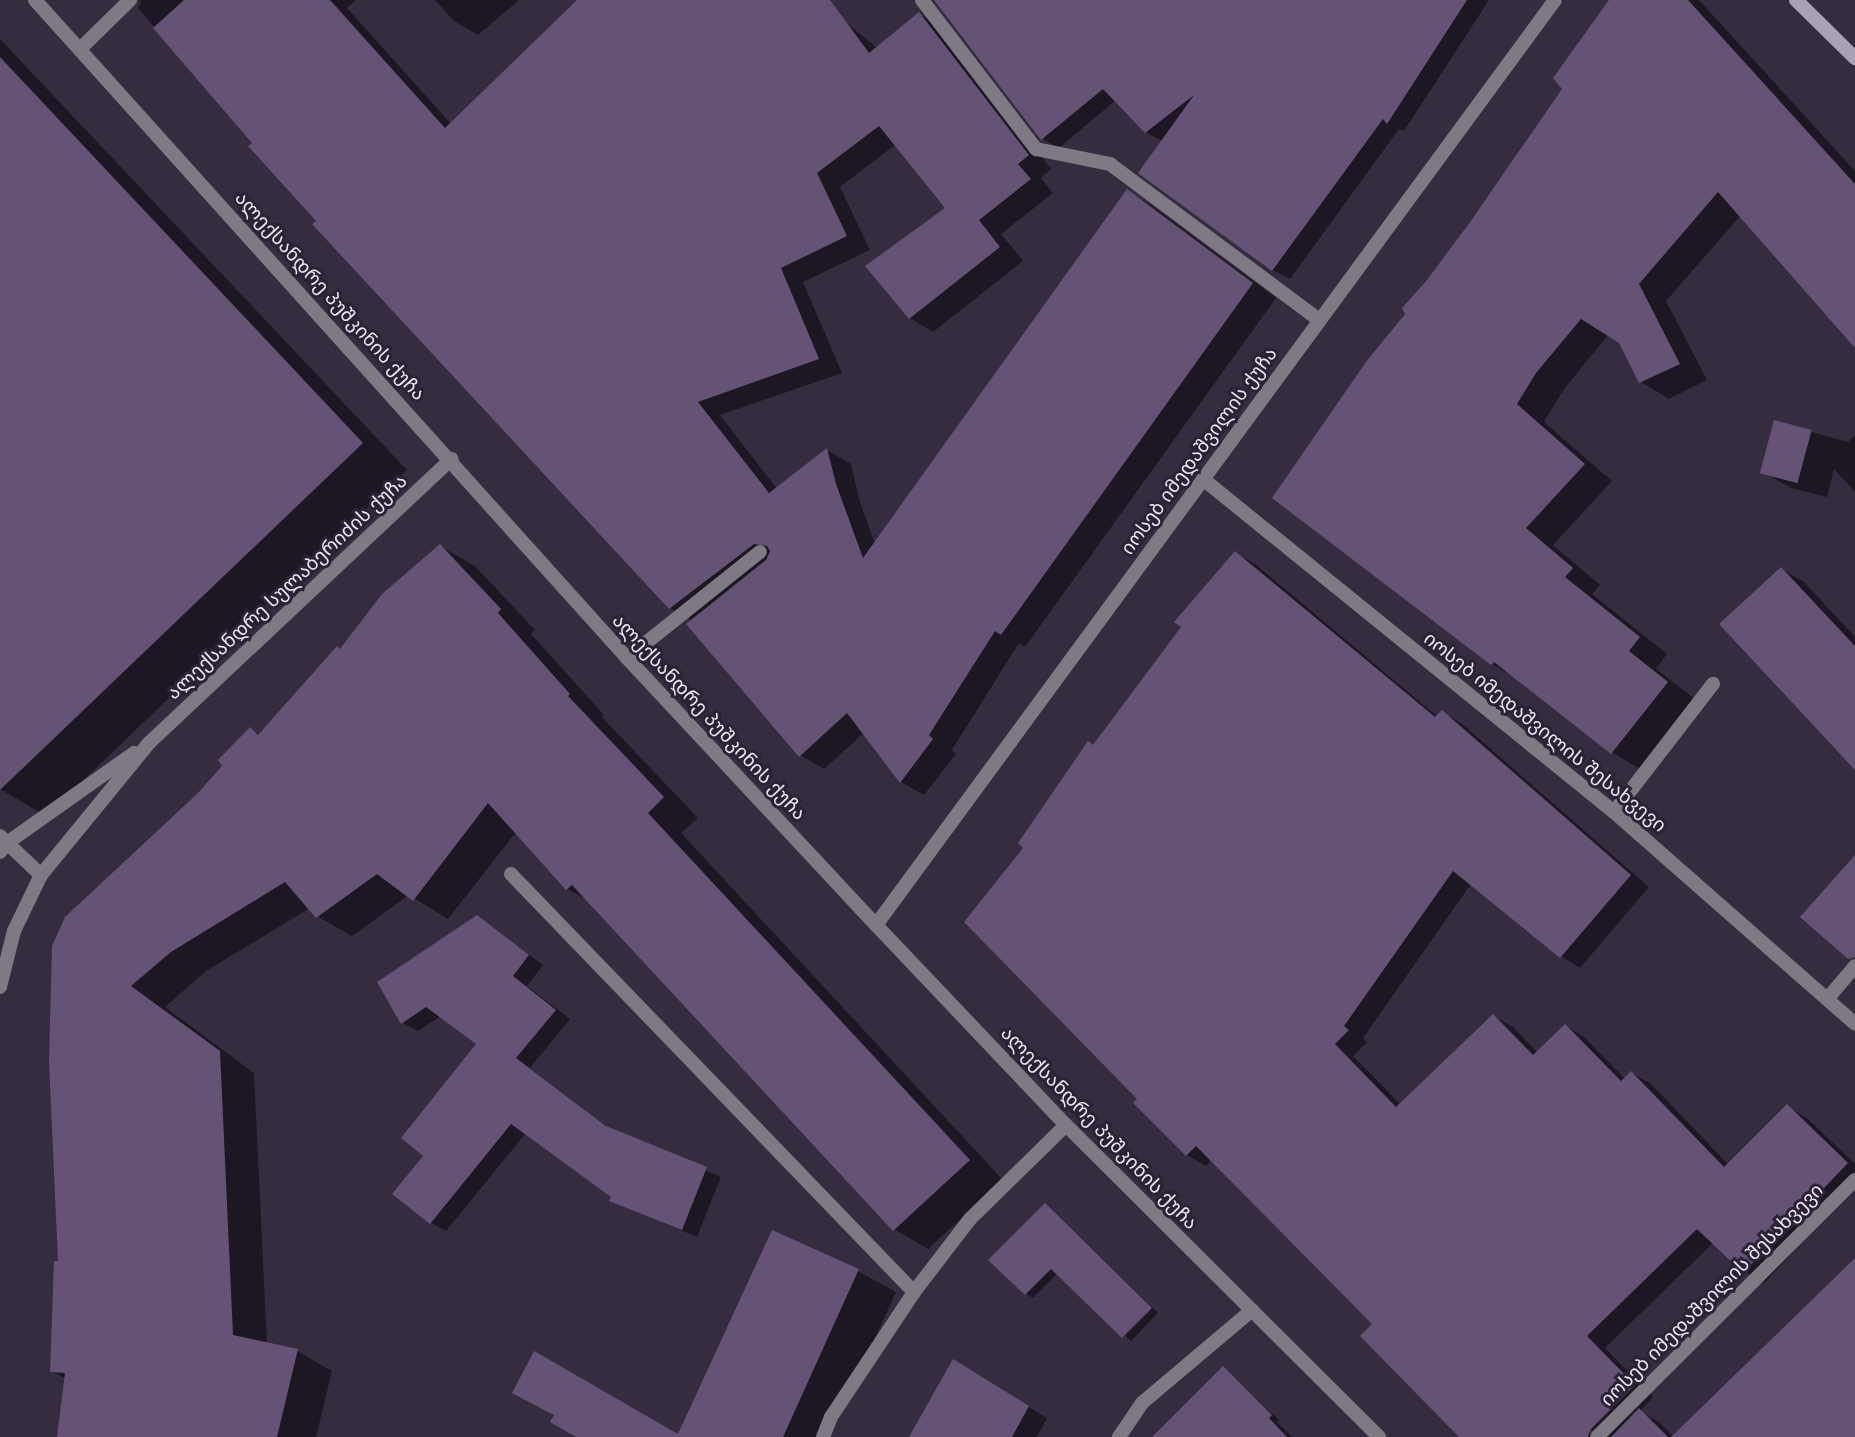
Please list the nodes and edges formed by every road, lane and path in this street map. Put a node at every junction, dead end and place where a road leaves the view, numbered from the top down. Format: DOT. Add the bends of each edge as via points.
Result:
graph roads {
  1 [pos="35,0"];
  2 [pos="130,0"];
  3 [pos="922,0"];
  4 [pos="1555,0"];
  5 [pos="1796,0"];
  6 [pos="80,49"];
  7 [pos="1855,58"];
  8 [pos="1318,319"];
  9 [pos="451,459"];
  10 [pos="1203,479"];
  11 [pos="760,552"];
  12 [pos="627,658"];
  13 [pos="1713,684"];
  14 [pos="149,743"];
  15 [pos="1614,812"];
  16 [pos="2,844"];
  17 [pos="510,874"];
  18 [pos="41,875"];
  19 [pos="876,925"];
  20 [pos="1855,966"];
  21 [pos="0,987"];
  22 [pos="1828,998"];
  23 [pos="1855,1024"];
  24 [pos="1066,1125"];
  25 [pos="1855,1180"];
  26 [pos="914,1292"];
  27 [pos="1252,1310"];
  28 [pos="823,1437"];
  29 [pos="1119,1437"];
  30 [pos="1379,1437"];
  31 [pos="1597,1437"];
  1 -- 6 [label="street, ალექსანდრე პუშკინის ქუჩა"];
  2 -- 6 [label="street"];
  3 -- 8 [label="street" via="1036,149 1110,164"];
  4 -- 8 [label="street, იოსებ იმედაშვილის ქუჩა"];
  5 -- 7 [label="main road"];
  6 -- 9 [label="street, ალექსანდრე პუშკინის ქუჩა"];
  8 -- 10 [label="street, იოსებ იმედაშვილის ქუჩა"];
  9 -- 12 [label="street, ალექსანდრე პუშკინის ქუჩა"];
  9 -- 14 [label="street, ალექსანდრე სულაბერიძის ქუჩა"];
  10 -- 15 [label="street, იოსებ იმედაშვილის შესახვევი"];
  10 -- 19 [label="street, იოსებ იმედაშვილის ქუჩა"];
  11 -- 12 [label="street"];
  12 -- 19 [label="street, ალექსანდრე პუშკინის ქუჩა"];
  13 -- 15 [label="street"];
  14 -- 16 [label="street, ალექსანდრე სულაბერიძის ქუჩა"];
  14 -- 18 [label="street, ალექსანდრე სულაბერიძის ქუჩა"];
  15 -- 22 [label="street, იოსებ იმედაშვილის შესახვევი"];
  16 -- 18 [label="street"];
  17 -- 26 [label="street"];
  18 -- 21 [label="street, ალექსანდრე სულაბერიძის ქუჩა" via="14,931"];
  19 -- 24 [label="street, ალექსანდრე პუშკინის ქუჩა"];
  20 -- 22 [label="street"];
  22 -- 23 [label="street, იოსებ იმედაშვილის შესახვევი"];
  24 -- 26 [label="street" via="970,1219"];
  24 -- 27 [label="street, ალექსანდრე პუშკინის ქუჩა"];
  25 -- 31 [label="street, იოსებ იმედაშვილის შესახვევი"];
  26 -- 28 [label="street"];
  27 -- 29 [label="street" via="1142,1403"];
  27 -- 30 [label="street, ალექსანდრე პუშკინის ქუჩა"];
}
